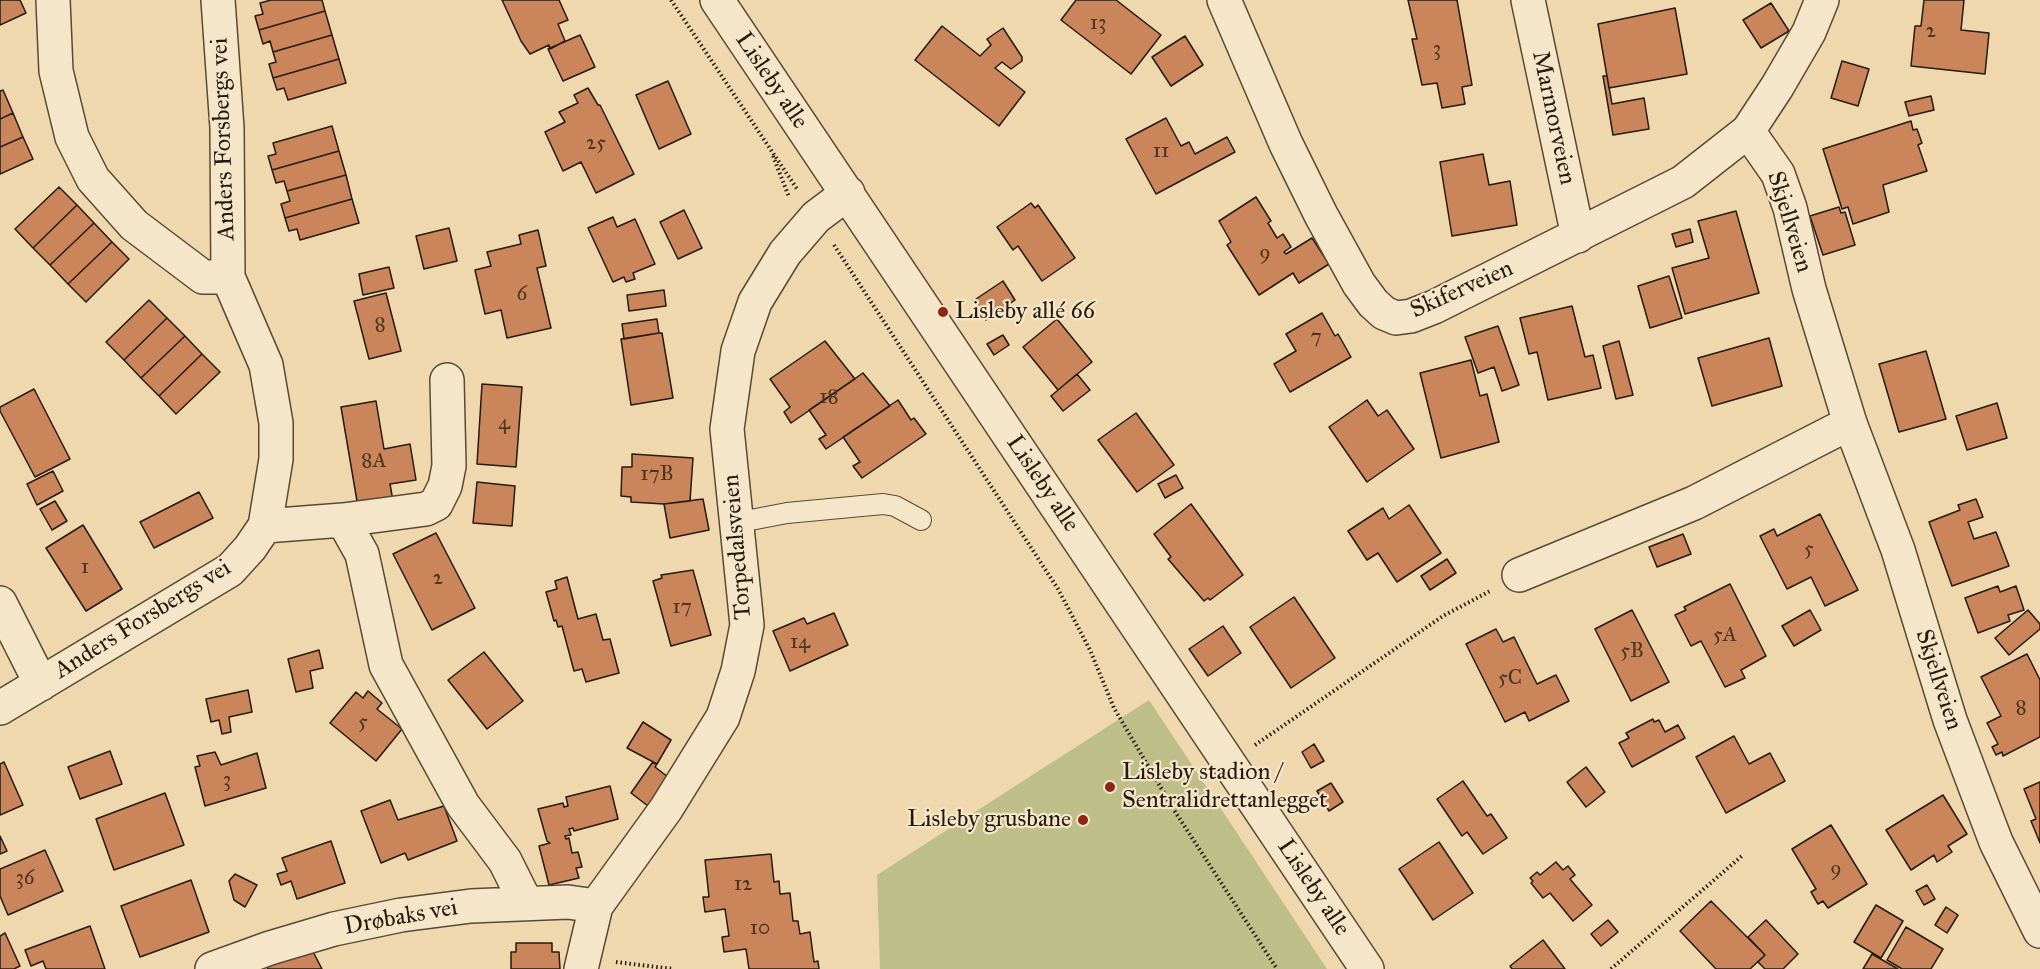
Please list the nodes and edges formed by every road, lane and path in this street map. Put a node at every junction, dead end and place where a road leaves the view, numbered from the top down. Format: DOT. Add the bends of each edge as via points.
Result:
graph roads {
  1 [pos="53,0"];
  2 [pos="218,0"];
  3 [pos="671,0"];
  4 [pos="717,0"];
  5 [pos="1224,0"];
  6 [pos="1528,0"];
  7 [pos="1822,0"];
  8 [pos="1748,131"];
  9 [pos="848,193"];
  10 [pos="816,217"];
  11 [pos="1578,236"];
  12 [pos="228,277"];
  13 [pos="447,380"];
  14 [pos="1850,423"];
  15 [pos="343,520"];
  16 [pos="921,520"];
  17 [pos="735,523"];
  18 [pos="265,526"];
  19 [pos="1519,575"];
  20 [pos="0,603"];
  21 [pos="41,684"];
  22 [pos="0,708"];
  23 [pos="1229,764"];
  24 [pos="1743,855"];
  25 [pos="526,903"];
  26 [pos="596,906"];
  27 [pos="2040,931"];
  28 [pos="581,964"];
  29 [pos="212,969"];
  30 [pos="673,969"];
  31 [pos="1277,969"];
  32 [pos="1367,969"];
  33 [pos="1611,969"];
  1 -- 12 [label="street, Anders Forsbergs vei" via="56,71 72,137 93,179 134,225 203,277"];
  2 -- 12 [label="street, Anders Forsbergs vei" via="227,128"];
  3 -- 10 [label="path"];
  4 -- 9 [label="street, Lisleby alle"];
  5 -- 11 [label="street, Skiferveien" via="1321,215 1359,284 1384,313 1396,318 1411,316"];
  6 -- 11 [label="street, Marmorveien"];
  7 -- 8 [label="street, Skiferveien" via="1809,32"];
  8 -- 11 [label="street, Skiferveien" via="1683,182"];
  8 -- 14 [label="street, Skjellveien" via="1778,174 1790,208 1812,299"];
  9 -- 10 [label="street, Torpedalsveien"];
  9 -- 23 [label="street, Lisleby alle"];
  10 -- 17 [label="street, Torpedalsveien" via="785,253 755,302 738,351 727,429"];
  10 -- 31 [label="path" via="1058,589 1114,708 1174,810"];
  12 -- 18 [label="street, Anders Forsbergs vei" via="254,332 272,390 276,459"];
  13 -- 15 [label="street" via="449,466 442,496 426,509"];
  14 -- 19 [label="street" via="1694,503"];
  14 -- 27 [label="street, Skjellveien" via="1898,550 1950,720 1996,842"];
  15 -- 18 [label="street"];
  15 -- 25 [label="street" via="362,554 386,665 463,805 505,861"];
  16 -- 17 [label="lane" via="902,508 883,504 787,513"];
  17 -- 26 [label="street, Torpedalsveien" via="747,625 723,717 666,809"];
  18 -- 21 [label="street, Anders Forsbergs vei" via="230,570"];
  19 -- 23 [label="path" via="1443,615"];
  20 -- 21 [label="street, Anders Forsbergs vei"];
  21 -- 22 [label="street, Anders Forsbergs vei"];
  23 -- 32 [label="street, Lisleby alle"];
  24 -- 33 [label="path"];
  25 -- 26 [label="street, Drøbaks vei"];
  25 -- 29 [label="street, Drøbaks vei" via="471,906 390,918 280,945"];
  26 -- 28 [label="street, Torpedalsveien"];
  28 -- 30 [label="path"];
}
